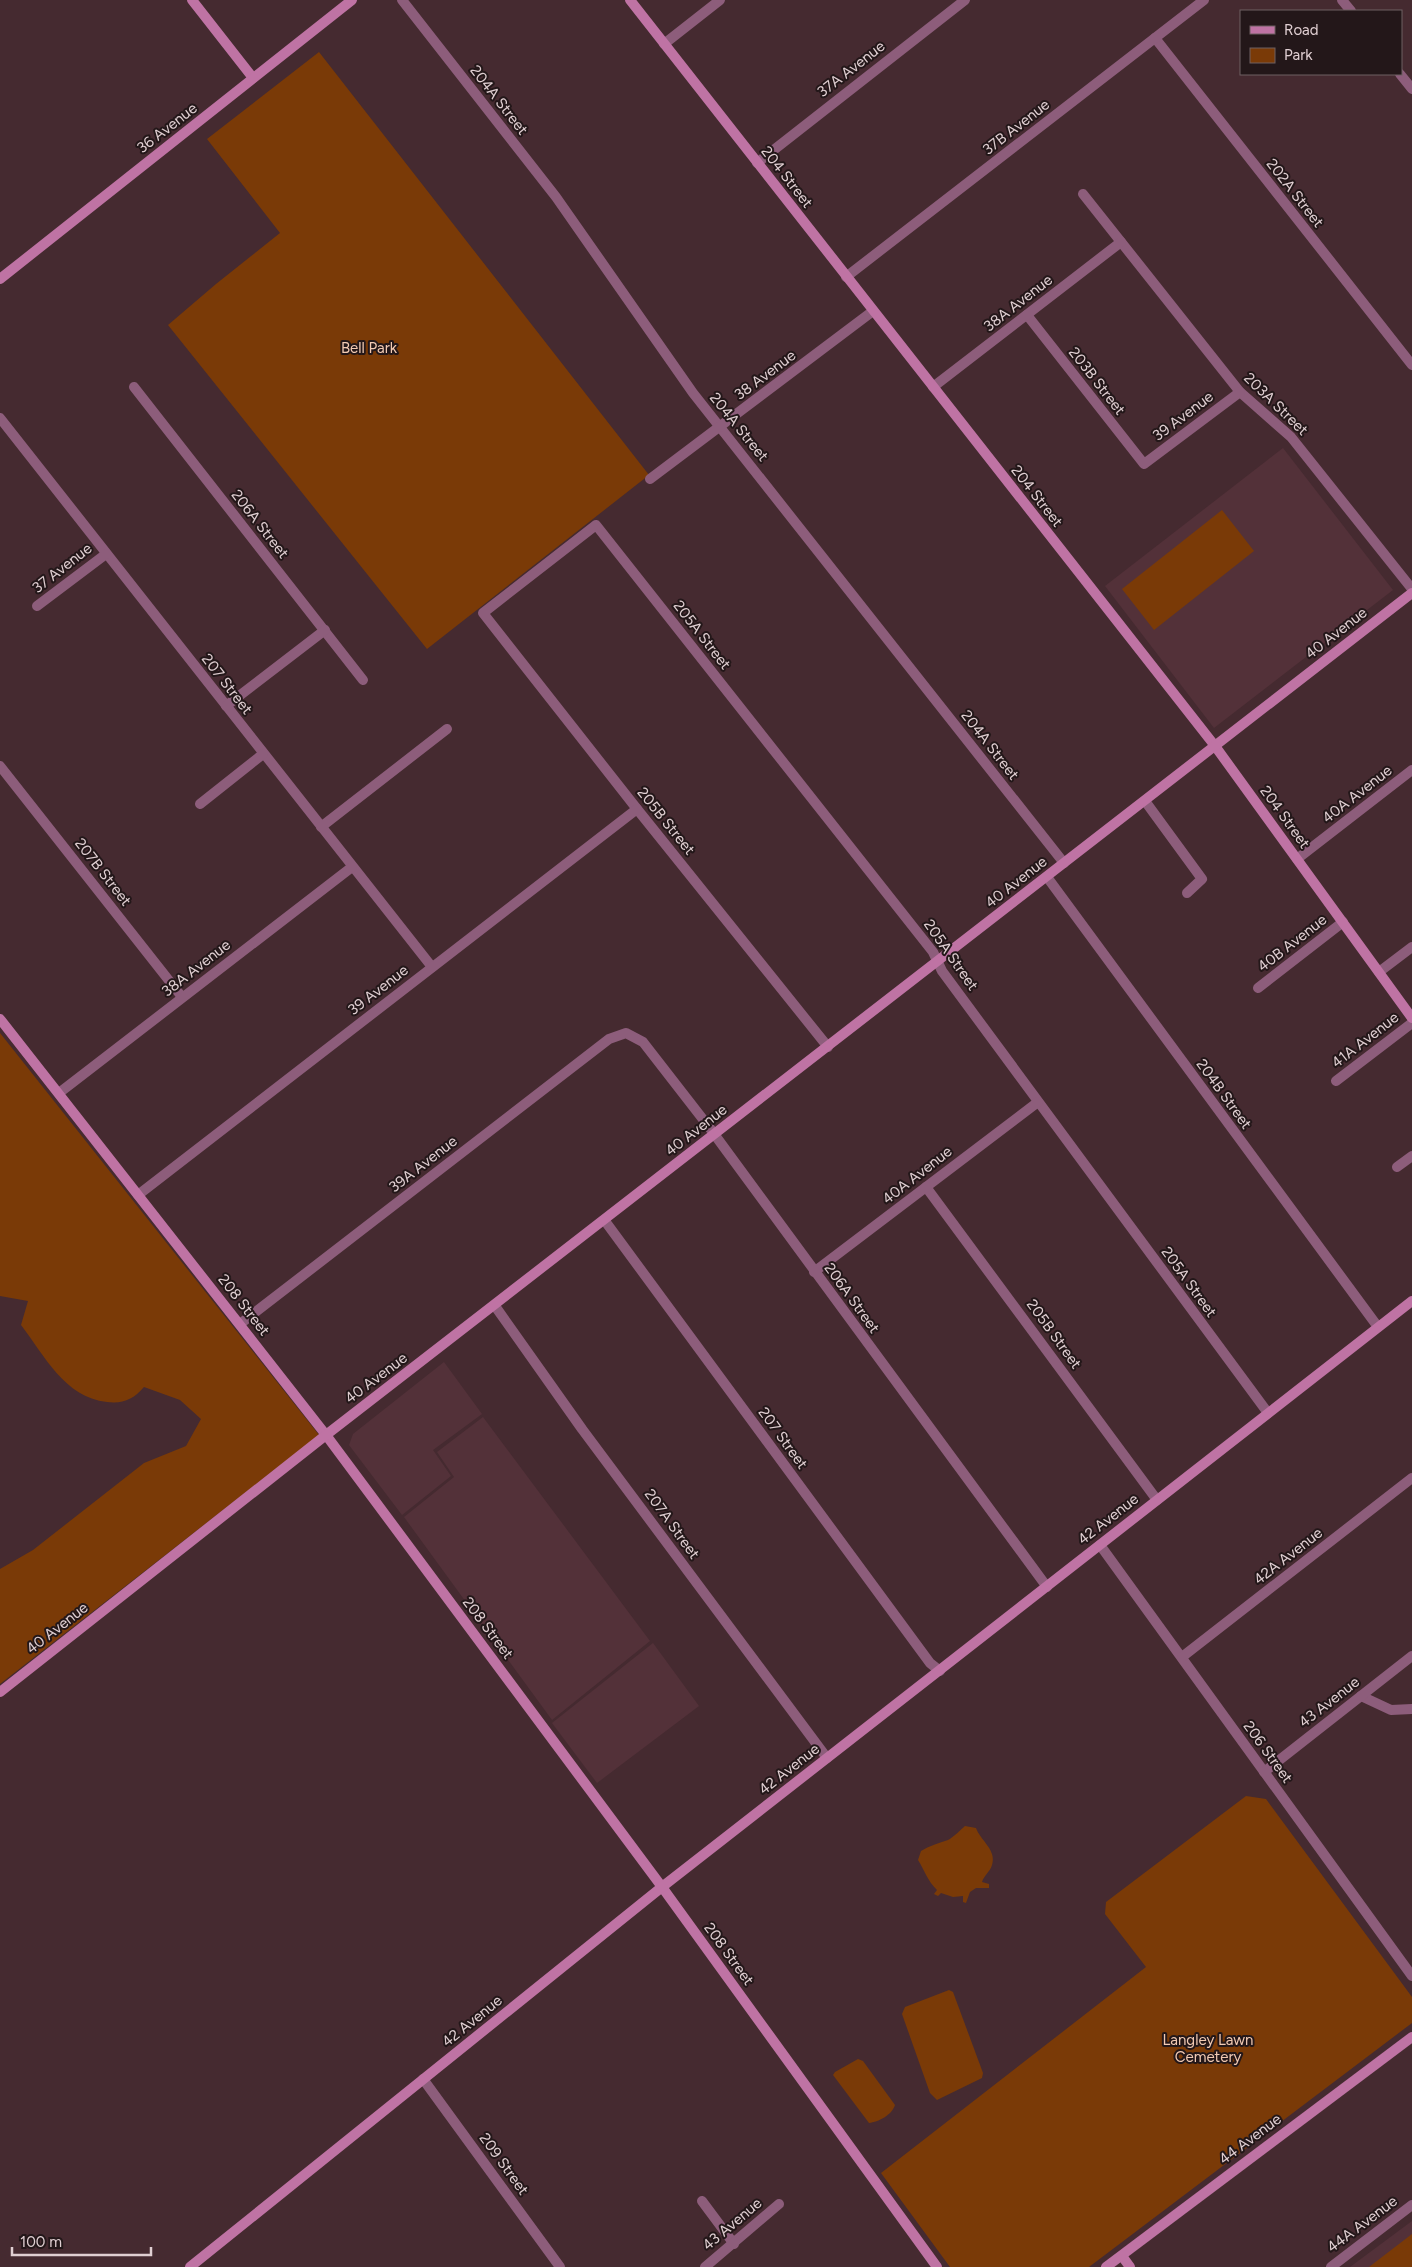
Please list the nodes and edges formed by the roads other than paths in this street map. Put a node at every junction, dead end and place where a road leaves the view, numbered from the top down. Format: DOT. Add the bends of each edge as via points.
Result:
graph roads {
  1 [pos="192,0"];
  2 [pos="352,0"];
  3 [pos="402,0"];
  4 [pos="630,0"];
  5 [pos="720,0"];
  6 [pos="965,0"];
  7 [pos="1204,0"];
  8 [pos="1342,0"];
  9 [pos="1350,10"];
  10 [pos="1154,38"];
  11 [pos="664,44"];
  12 [pos="1401,75"];
  13 [pos="254,78"];
  14 [pos="1412,89"];
  15 [pos="757,163"];
  16 [pos="1083,194"];
  17 [pos="1121,242"];
  18 [pos="846,277"];
  19 [pos="0,279"];
  20 [pos="873,311"];
  21 [pos="1027,315"];
  22 [pos="1412,365"];
  23 [pos="134,387"];
  24 [pos="933,388"];
  25 [pos="1240,392"];
  26 [pos="0,418"];
  27 [pos="720,427"];
  28 [pos="1144,464"];
  29 [pos="650,479"];
  30 [pos="106,554"];
  31 [pos="1412,589"];
  32 [pos="1412,594"];
  33 [pos="37,606"];
  34 [pos="483,613"];
  35 [pos="324,630"];
  36 [pos="363,680"];
  37 [pos="226,706"];
  38 [pos="447,729"];
  39 [pos="1215,746"];
  40 [pos="263,754"];
  41 [pos="0,766"];
  42 [pos="1412,770"];
  43 [pos="1145,801"];
  44 [pos="200,804"];
  45 [pos="637,809"];
  46 [pos="321,827"];
  47 [pos="1298,859"];
  48 [pos="1064,863"];
  49 [pos="352,866"];
  50 [pos="1046,877"];
  51 [pos="1187,893"];
  52 [pos="1344,922"];
  53 [pos="1412,947"];
  54 [pos="936,963"];
  55 [pos="432,967"];
  56 [pos="1379,972"];
  57 [pos="1258,988"];
  58 [pos="182,997"];
  59 [pos="0,1018"];
  60 [pos="1412,1018"];
  61 [pos="1412,1022"];
  62 [pos="626,1034"];
  63 [pos="828,1047"];
  64 [pos="1336,1082"];
  65 [pos="58,1093"];
  66 [pos="1038,1102"];
  67 [pos="714,1135"];
  68 [pos="1412,1156"];
  69 [pos="1397,1167"];
  70 [pos="926,1187"];
  71 [pos="138,1195"];
  72 [pos="604,1221"];
  73 [pos="814,1272"];
  74 [pos="1412,1301"];
  75 [pos="495,1306"];
  76 [pos="240,1324"];
  77 [pos="1378,1327"];
  78 [pos="1268,1413"];
  79 [pos="326,1435"];
  80 [pos="1412,1478"];
  81 [pos="1157,1500"];
  82 [pos="1100,1545"];
  83 [pos="1046,1587"];
  84 [pos="1412,1656"];
  85 [pos="1182,1658"];
  86 [pos="940,1671"];
  87 [pos="0,1692"];
  88 [pos="1361,1696"];
  89 [pos="1412,1709"];
  90 [pos="827,1758"];
  91 [pos="1264,1772"];
  92 [pos="662,1887"];
  93 [pos="1412,1976"];
  94 [pos="1412,2037"];
  95 [pos="423,2079"];
  96 [pos="702,2201"];
  97 [pos="779,2204"];
  98 [pos="1412,2205"];
  99 [pos="734,2244"];
  100 [pos="1122,2256"];
  101 [pos="190,2267"];
  102 [pos="560,2267"];
  103 [pos="705,2267"];
  104 [pos="937,2267"];
  105 [pos="1106,2267"];
  106 [pos="1130,2267"];
  107 [pos="1331,2267"];
  1 -- 13 [label="main road"];
  2 -- 13 [label="main road, 36 Avenue"];
  3 -- 27 [label="street, 204A Street" via="556,197 692,393"];
  4 -- 11 [label="main road, 204 Street"];
  5 -- 11 [label="street"];
  6 -- 15 [label="street, 37A Avenue"];
  7 -- 10 [label="street, 37B Avenue"];
  8 -- 9 [label="street"];
  10 -- 18 [label="street, 37B Avenue"];
  10 -- 22 [label="street, 202A Street"];
  11 -- 15 [label="main road, 204 Street"];
  12 -- 14 [label="street"];
  13 -- 19 [label="main road, 36 Avenue"];
  15 -- 18 [label="main road, 204 Street"];
  16 -- 17 [label="street, 203A Street"];
  17 -- 21 [label="street, 38A Avenue"];
  17 -- 25 [label="street, 203A Street"];
  18 -- 20 [label="main road, 204 Street"];
  20 -- 24 [label="main road, 204 Street"];
  20 -- 27 [label="street, 38 Avenue"];
  21 -- 24 [label="street, 38A Avenue"];
  21 -- 28 [label="street, 203B Street"];
  23 -- 35 [label="street, 206A Street"];
  24 -- 39 [label="main road, 204 Street"];
  25 -- 28 [label="street, 39 Avenue"];
  25 -- 31 [label="street, 203A Street" via="1291,437"];
  26 -- 30 [label="street, 207 Street"];
  27 -- 29 [label="street, 38 Avenue"];
  27 -- 48 [label="street, 204A Street"];
  30 -- 33 [label="street, 37 Avenue"];
  30 -- 37 [label="street, 207 Street"];
  32 -- 39 [label="main road, 40 Avenue"];
  34 -- 45 [label="street, 205B Street"];
  34 -- 54 [label="street, 205A Street" via="596,524 933,952"];
  35 -- 36 [label="street, 206A Street"];
  35 -- 37 [label="street"];
  37 -- 40 [label="street, 207 Street"];
  38 -- 46 [label="street"];
  39 -- 43 [label="main road, 40 Avenue"];
  39 -- 47 [label="main road, 204 Street"];
  40 -- 44 [label="street"];
  40 -- 46 [label="street, 207 Street"];
  41 -- 58 [label="street, 207B Street"];
  42 -- 47 [label="street, 40A Avenue"];
  43 -- 48 [label="main road, 40 Avenue"];
  43 -- 51 [label="street" via="1202,879"];
  45 -- 55 [label="street, 39 Avenue"];
  45 -- 63 [label="street, 205B Street"];
  46 -- 49 [label="street, 207 Street"];
  47 -- 52 [label="main road, 204 Street"];
  48 -- 50 [label="main road, 40 Avenue"];
  49 -- 55 [label="street, 207 Street"];
  49 -- 58 [label="street, 38A Avenue"];
  50 -- 54 [label="main road, 40 Avenue"];
  50 -- 77 [label="street, 204B Street"];
  52 -- 56 [label="main road, 204 Street"];
  52 -- 57 [label="street, 40B Avenue"];
  53 -- 56 [label="street"];
  54 -- 63 [label="main road, 40 Avenue"];
  54 -- 66 [label="street, 205A Street"];
  55 -- 71 [label="street, 39 Avenue"];
  56 -- 60 [label="main road, 204 Street"];
  58 -- 65 [label="street, 38A Avenue"];
  59 -- 65 [label="main road, 208 Street"];
  61 -- 64 [label="street, 41A Avenue"];
  62 -- 67 [label="street, 206A Street" via="643,1042"];
  62 -- 76 [label="street, 39A Avenue" via="609,1039"];
  63 -- 67 [label="main road, 40 Avenue"];
  65 -- 71 [label="main road, 208 Street"];
  66 -- 70 [label="street, 40A Avenue"];
  66 -- 78 [label="street, 205A Street"];
  67 -- 72 [label="main road, 40 Avenue"];
  67 -- 73 [label="street, 206A Street"];
  68 -- 69 [label="street"];
  70 -- 73 [label="street, 40A Avenue"];
  70 -- 81 [label="street, 205B Street"];
  71 -- 76 [label="main road, 208 Street"];
  72 -- 75 [label="main road, 40 Avenue"];
  72 -- 86 [label="street, 207 Street" via="913,1640"];
  73 -- 83 [label="street, 206A Street"];
  74 -- 77 [label="main road, 42 Avenue"];
  75 -- 79 [label="main road, 40 Avenue"];
  75 -- 90 [label="street, 207A Street"];
  76 -- 79 [label="main road, 208 Street"];
  77 -- 78 [label="main road, 42 Avenue"];
  78 -- 81 [label="main road, 42 Avenue"];
  79 -- 87 [label="main road, 40 Avenue"];
  79 -- 92 [label="main road, 208 Street"];
  80 -- 85 [label="street, 42A Avenue"];
  81 -- 82 [label="main road, 42 Avenue"];
  82 -- 83 [label="main road, 42 Avenue"];
  82 -- 85 [label="street, 206 Street"];
  83 -- 86 [label="main road, 42 Avenue"];
  84 -- 88 [label="street, 43 Avenue"];
  85 -- 91 [label="street, 206 Street"];
  86 -- 90 [label="main road, 42 Avenue"];
  88 -- 89 [label="street" via="1390,1710"];
  88 -- 91 [label="street, 43 Avenue"];
  90 -- 92 [label="main road, 42 Avenue"];
  91 -- 93 [label="street, 206 Street"];
  92 -- 95 [label="main road, 42 Avenue"];
  92 -- 104 [label="main road, 208 Street"];
  94 -- 100 [label="main road, 44 Avenue"];
  95 -- 101 [label="main road, 42 Avenue"];
  95 -- 102 [label="street, 209 Street"];
  96 -- 99 [label="street"];
  97 -- 99 [label="street, 43 Avenue"];
  98 -- 107 [label="street, 44A Avenue"];
  99 -- 103 [label="street, 43 Avenue"];
  100 -- 105 [label="main road, 44 Avenue"];
  100 -- 106 [label="main road"];
}
